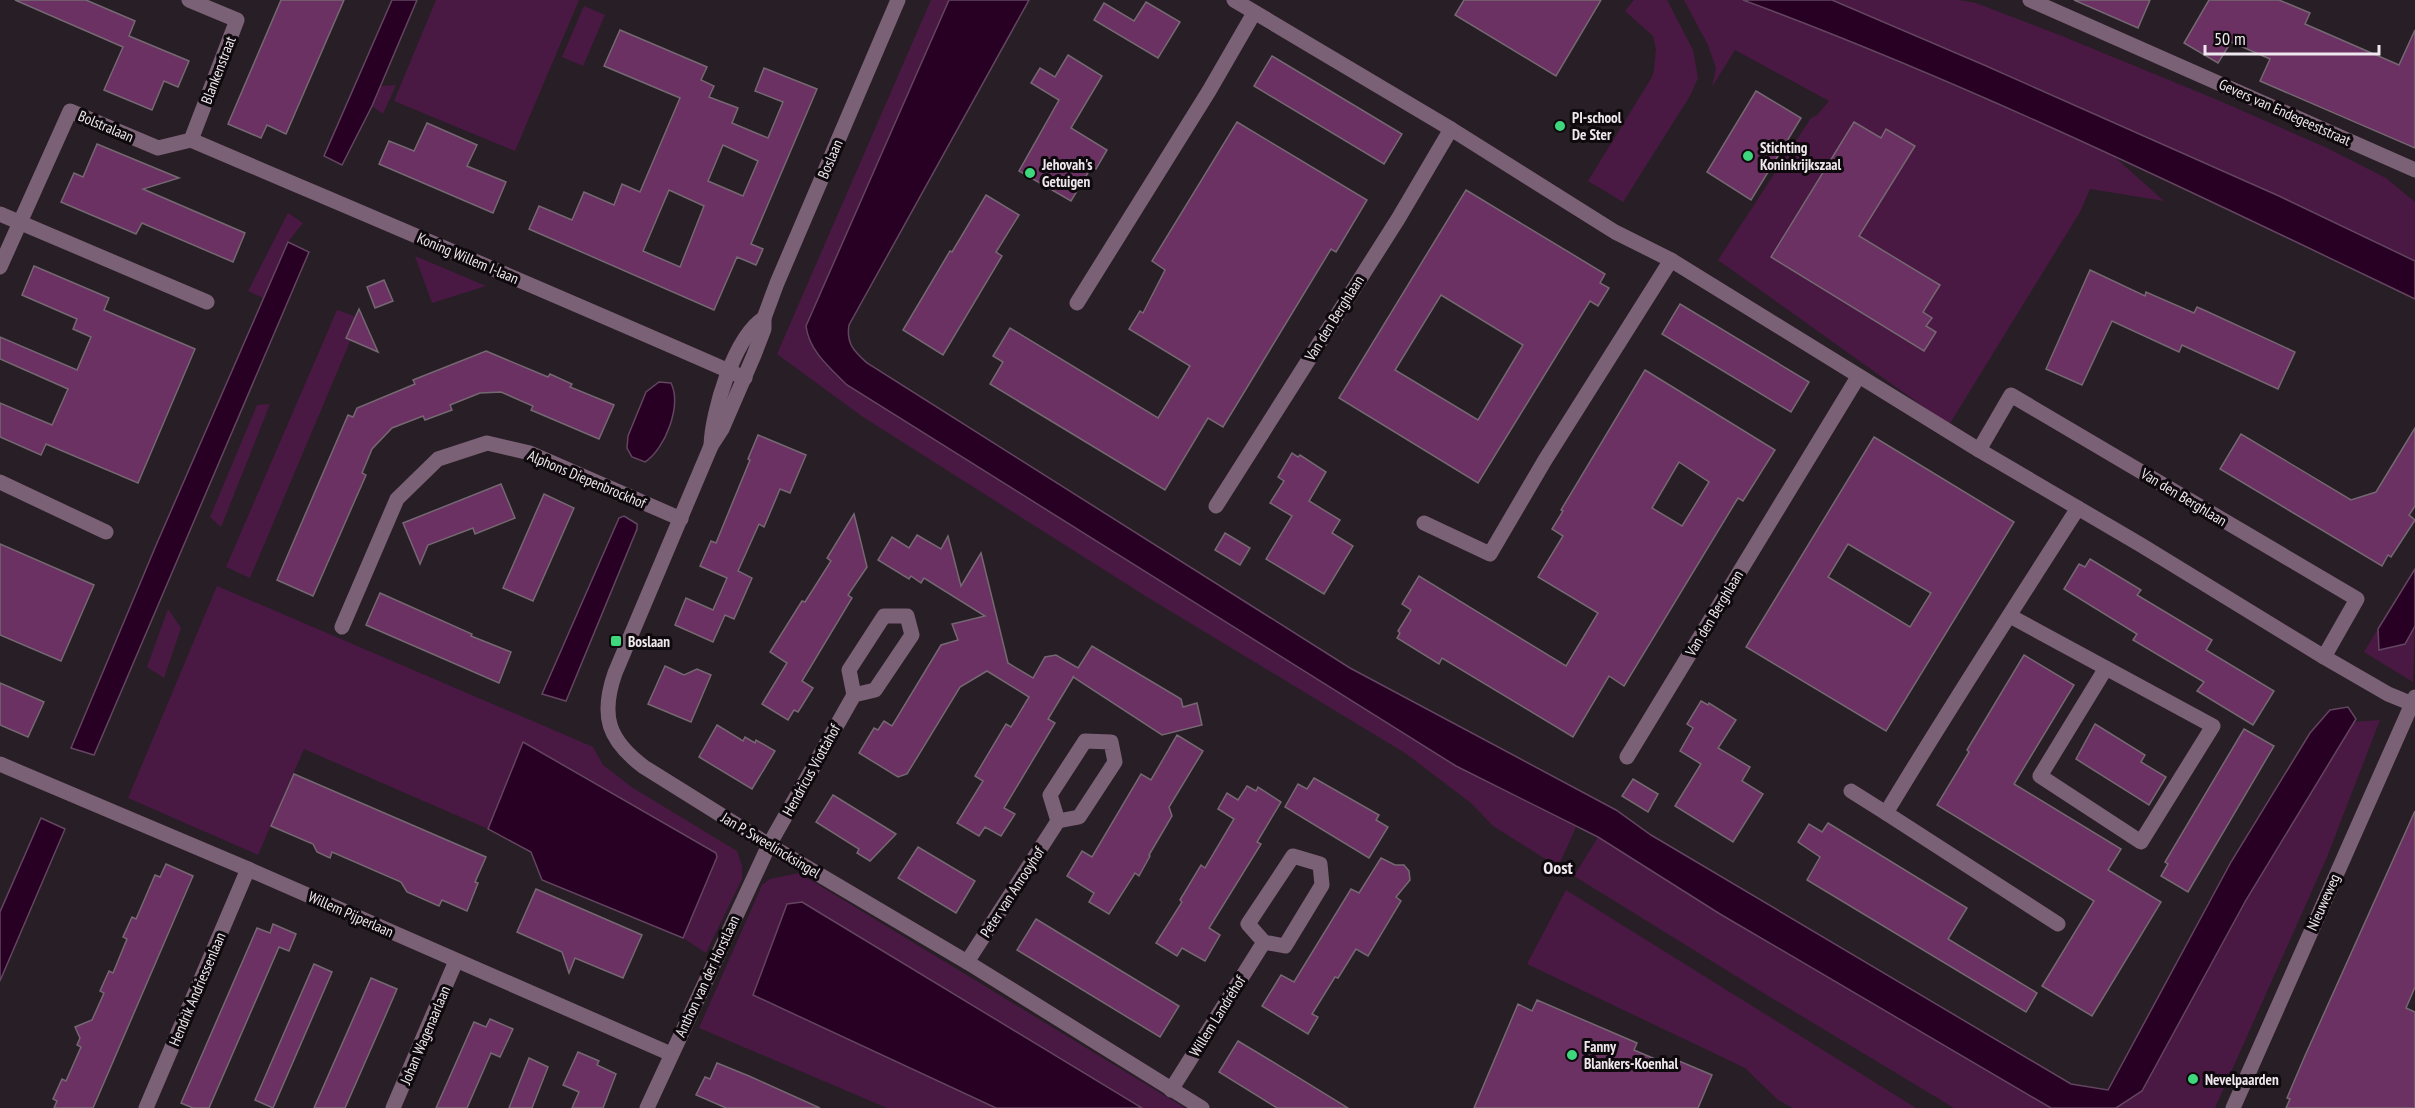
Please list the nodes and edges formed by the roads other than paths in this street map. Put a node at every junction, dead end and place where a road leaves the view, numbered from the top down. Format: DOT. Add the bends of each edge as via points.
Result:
graph roads {
  1 [pos="189,0"];
  2 [pos="898,0"];
  3 [pos="1234,0"];
  4 [pos="2030,0"];
  5 [pos="219,6"];
  6 [pos="1254,13"];
  7 [pos="1451,129"];
  8 [pos="191,140"];
  9 [pos="2415,170"];
  10 [pos="0,214"];
  11 [pos="19,222"];
  12 [pos="1671,260"];
  13 [pos="0,267"];
  14 [pos="207,302"];
  15 [pos="1077,303"];
  16 [pos="764,318"];
  17 [pos="730,371"];
  18 [pos="1858,376"];
  19 [pos="745,378"];
  20 [pos="711,446"];
  21 [pos="1979,450"];
  22 [pos="0,482"];
  23 [pos="1216,506"];
  24 [pos="2078,508"];
  25 [pos="681,519"];
  26 [pos="1424,523"];
  27 [pos="106,532"];
  28 [pos="2010,616"];
  29 [pos="342,627"];
  30 [pos="2324,657"];
  31 [pos="2106,668"];
  32 [pos="854,695"];
  33 [pos="2414,702"];
  34 [pos="1627,757"];
  35 [pos="0,764"];
  36 [pos="1851,791"];
  37 [pos="1886,813"];
  38 [pos="1058,821"];
  39 [pos="769,845"];
  40 [pos="248,869"];
  41 [pos="2058,924"];
  42 [pos="1264,942"];
  43 [pos="456,961"];
  44 [pos="967,962"];
  45 [pos="671,1054"];
  46 [pos="1171,1090"];
  47 [pos="146,1108"];
  48 [pos="393,1108"];
  49 [pos="647,1108"];
  50 [pos="1202,1108"];
  51 [pos="2233,1108"];
  1 -- 5 [label="street, Blankenstraat"];
  2 -- 16 [label="street, Boslaan"];
  3 -- 6 [label="street"];
  4 -- 9 [label="street, Gevers van Endegeeststraat"];
  5 -- 8 [label="street, Blankenstraat" via="237,20"];
  6 -- 7 [label="street"];
  6 -- 15 [label="street"];
  7 -- 12 [label="street" via="1615,232"];
  7 -- 23 [label="street, Van den Berghlaan"];
  8 -- 11 [label="street, Bolstralaan" via="158,148 69,111"];
  8 -- 17 [label="street, Koning Willem I-laan"];
  10 -- 11 [label="street"];
  11 -- 13 [label="street, Bolstralaan"];
  11 -- 14 [label="street"];
  12 -- 18 [label="street"];
  12 -- 26 [label="street" via="1490,554"];
  16 -- 17 [label="street, Boslaan" via="754,324"];
  16 -- 19 [label="street, Boslaan" via="764,329"];
  17 -- 19 [label="street, Koning Willem I-laan"];
  17 -- 20 [label="street, Jan P. Sweelincksingel" via="711,425"];
  18 -- 21 [label="street"];
  18 -- 34 [label="street, Van den Berghlaan"];
  19 -- 20 [label="street, Jan P. Sweelincksingel" via="723,429"];
  20 -- 25 [label="street, Jan P. Sweelincksingel"];
  21 -- 24 [label="street"];
  21 -- 30 [label="street, Van den Berghlaan" via="2011,395 2357,600"];
  22 -- 27 [label="street"];
  24 -- 28 [label="street"];
  24 -- 30 [label="street"];
  25 -- 29 [label="street, Alphons Diepenbrockhof" via="530,453 487,443 438,459 398,500"];
  25 -- 39 [label="street, Jan P. Sweelincksingel" via="608,691 609,726 626,754"];
  28 -- 31 [label="street"];
  28 -- 37 [label="street"];
  30 -- 33 [label="street" via="2388,694"];
  31 -- 31 [label="street" via="2213,726 2141,842 2040,776"];
  32 -- 32 [label="street" via="849,670 884,616 907,616 912,635 875,690"];
  32 -- 39 [label="street, Hendricus Viottahof"];
  33 -- 51 [label="street, Nieuweweg"];
  35 -- 40 [label="street, Willem Pijperlaan"];
  36 -- 37 [label="street"];
  37 -- 41 [label="street"];
  38 -- 38 [label="street" via="1050,795 1085,741 1112,742 1115,762 1079,817"];
  38 -- 44 [label="street, Peter van Anrooyhof"];
  39 -- 44 [label="street, Jan P. Sweelincksingel"];
  39 -- 45 [label="street, Anthon van der Horstlaan"];
  40 -- 43 [label="street, Willem Pijperlaan"];
  40 -- 47 [label="street, Hendrik Andriessenlaan"];
  42 -- 42 [label="street" via="1248,924 1293,856 1320,864 1322,885 1285,946"];
  42 -- 46 [label="street, Willem Landréhof"];
  43 -- 45 [label="street, Willem Pijperlaan"];
  43 -- 48 [label="street, Johan Wagenaarlaan"];
  44 -- 46 [label="street, Jan P. Sweelincksingel"];
  45 -- 49 [label="street, Anthon van der Horstlaan"];
  46 -- 50 [label="street, Jan P. Sweelincksingel"];
}
